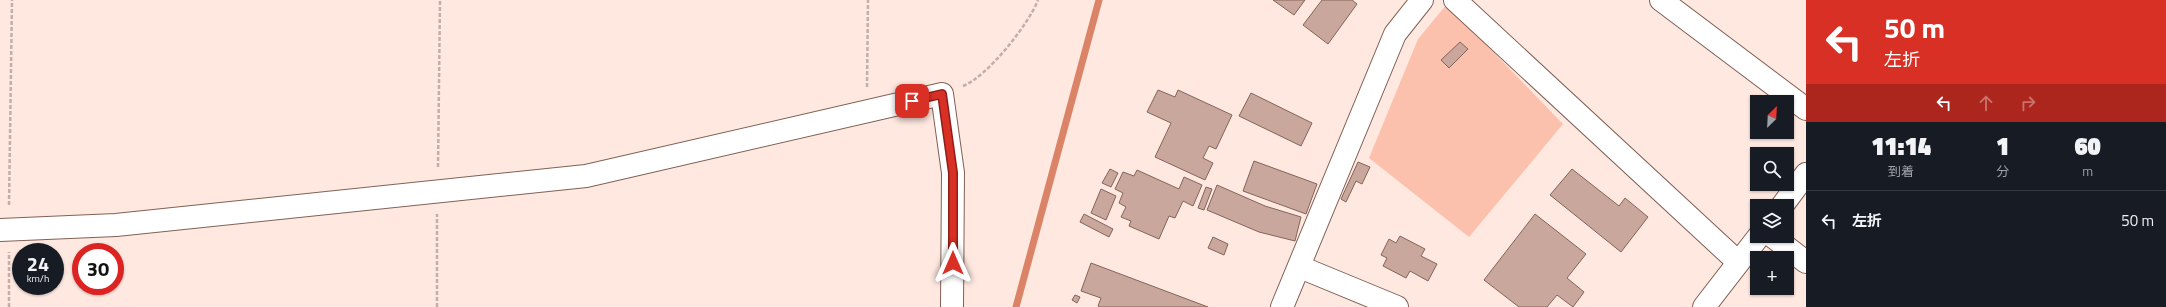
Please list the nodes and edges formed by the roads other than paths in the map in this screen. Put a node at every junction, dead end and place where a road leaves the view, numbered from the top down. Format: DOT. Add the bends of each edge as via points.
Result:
graph roads {
  1 [pos="1422,0"];
  2 [pos="1455,0"];
  3 [pos="1661,0"];
  4 [pos="1806,109"];
  5 [pos="1806,174"];
  6 [pos="1787,199"];
  7 [pos="4,230"];
  8 [pos="1753,243"];
  9 [pos="1781,243"];
  10 [pos="1738,262"];
  11 [pos="1806,262"];
  12 [pos="1300,267"];
  13 [pos="952,307"];
  14 [pos="1282,307"];
  15 [pos="1397,307"];
  16 [pos="1704,307"];
  1 -- 12 [label="street" via="1395,34"];
  2 -- 10 [label="street"];
  3 -- 4 [label="street"];
  5 -- 6 [label="street"];
  7 -- 13 [label="street" via="116,225 586,176 942,94 953,173"];
  8 -- 10 [label="street"];
  9 -- 11 [label="street"];
  10 -- 16 [label="street"];
  12 -- 14 [label="street"];
  12 -- 15 [label="street"];
}
